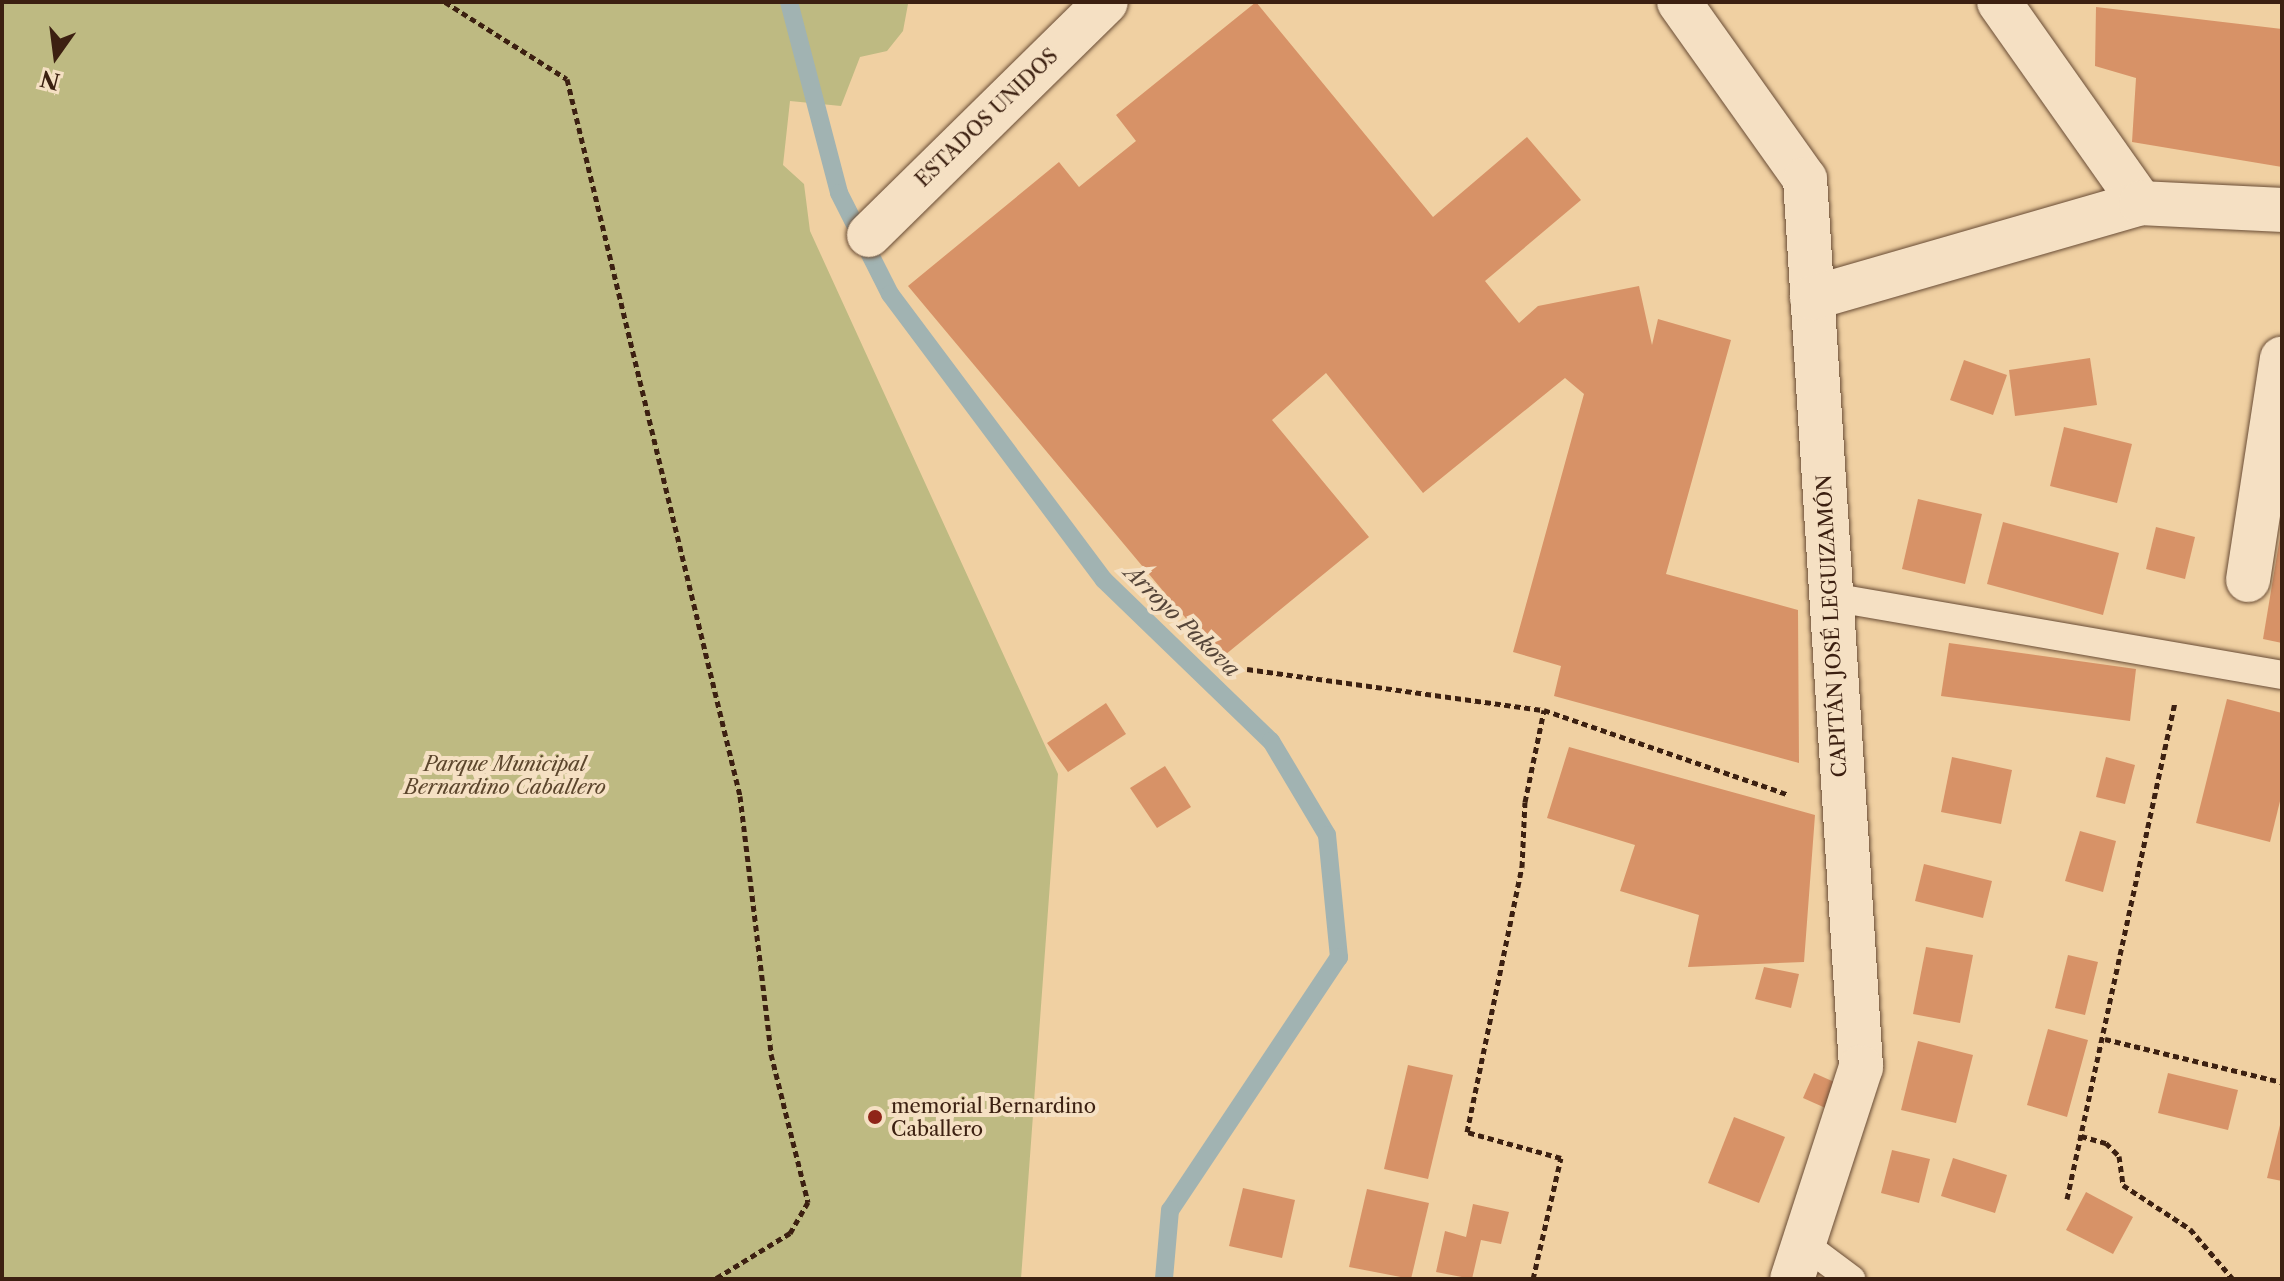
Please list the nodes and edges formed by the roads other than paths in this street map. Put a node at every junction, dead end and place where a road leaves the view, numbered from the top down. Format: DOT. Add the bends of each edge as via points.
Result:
graph roads {
  1 [pos="1106,2"];
  2 [pos="1679,2"];
  3 [pos="1999,2"];
  4 [pos="2141,203"];
  5 [pos="2282,210"];
  6 [pos="869,235"];
  7 [pos="1812,298"];
  8 [pos="2282,359"];
  9 [pos="2248,580"];
  10 [pos="1831,597"];
  11 [pos="2282,675"];
  12 [pos="1798,1261"];
  13 [pos="1851,1279"];
  1 -- 6 [label="street, ESTADOS UNIDOS"];
  2 -- 7 [label="street, CAPITÁN JOSÉ LEGUIZAMÓN" via="1805,179"];
  3 -- 4 [label="street"];
  4 -- 5 [label="street"];
  4 -- 7 [label="street"];
  7 -- 10 [label="street, CAPITÁN JOSÉ LEGUIZAMÓN"];
  8 -- 9 [label="street"];
  10 -- 11 [label="lane"];
  10 -- 12 [label="street, CAPITÁN JOSÉ LEGUIZAMÓN" via="1861,1067"];
  12 -- 13 [label="lane"];
}
